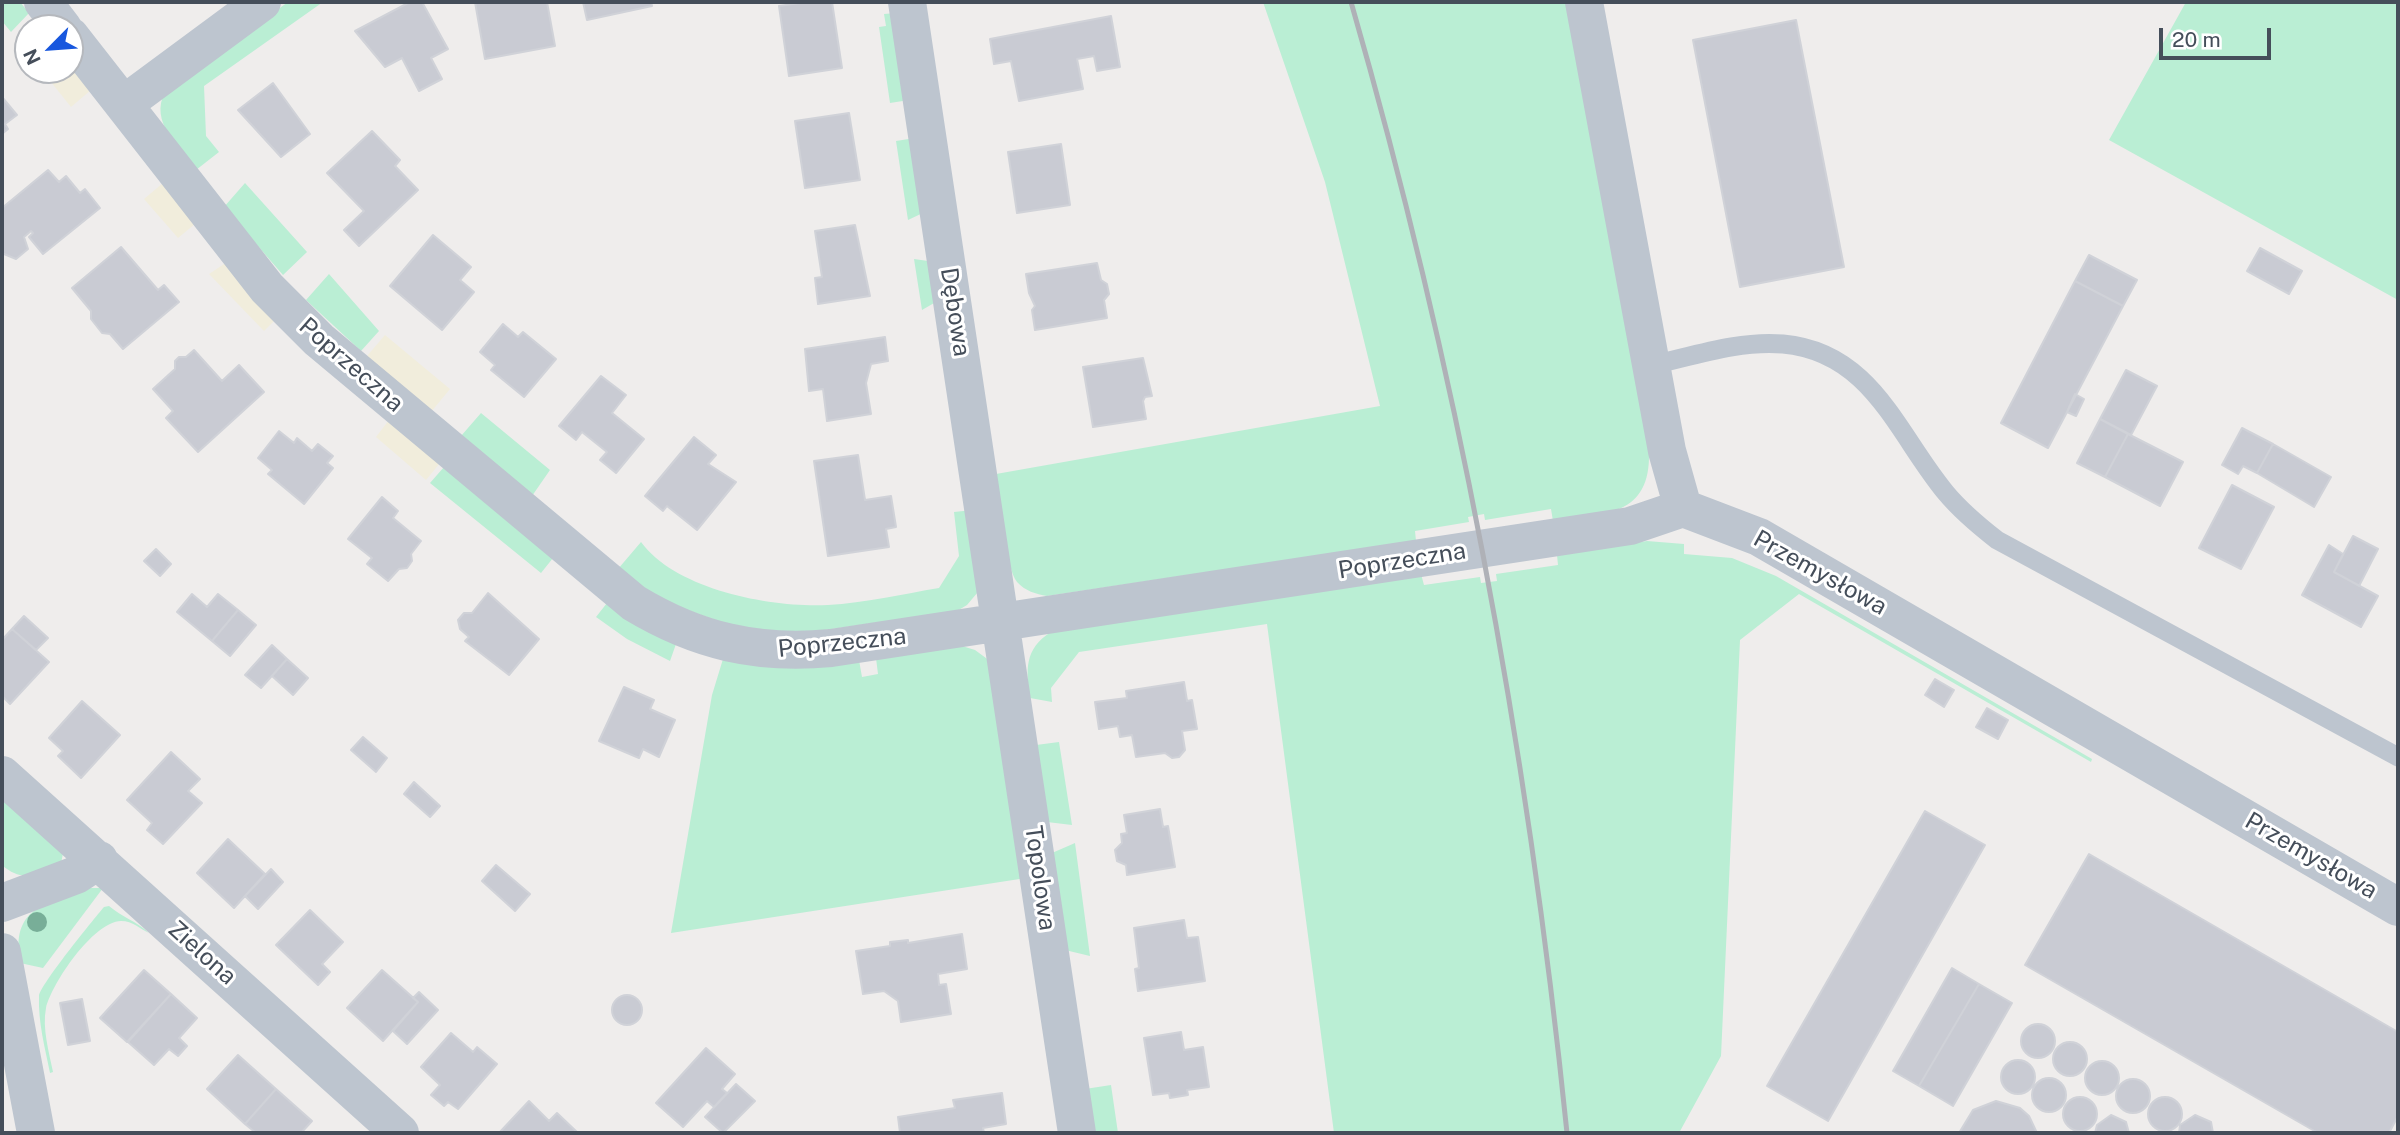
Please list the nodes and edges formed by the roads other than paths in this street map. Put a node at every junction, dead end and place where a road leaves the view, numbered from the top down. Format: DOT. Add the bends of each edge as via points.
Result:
graph roads {
  1 [pos="262,2"];
  2 [pos="907,2"];
  3 [pos="1584,2"];
  4 [pos="84,54"];
  5 [pos="124,104"];
  6 [pos="1652,365"];
  7 [pos="1683,508"];
  8 [pos="1002,623"];
  9 [pos="2398,757"];
  10 [pos="2,775"];
  11 [pos="99,860"];
  12 [pos="2,903"];
  13 [pos="2398,907"];
  14 [pos="2,952"];
  15 [pos="6,996"];
  16 [pos="36,1133"];
  17 [pos="400,1133"];
  18 [pos="1077,1133"];
  1 -- 5 [label="street"];
  2 -- 8 [label="street, Dębowa"];
  3 -- 6 [label="street"];
  4 -- 5 [label="street, Poprzeczna"];
  5 -- 8 [label="street, Poprzeczna" via="267,288 319,340 598,575 664,621 721,643 774,651 831,648"];
  6 -- 7 [label="street" via="1667,451"];
  6 -- 9 [label="lane" via="1741,346 1781,343 1811,348 1840,360 1885,405 1946,493 1997,540"];
  7 -- 8 [label="street, Poprzeczna" via="1630,526"];
  7 -- 13 [label="street, Przemysłowa" via="1759,537"];
  8 -- 18 [label="street, Topolowa"];
  10 -- 11 [label="street, Zielona"];
  11 -- 12 [label="street" via="76,875"];
  11 -- 17 [label="street, Zielona"];
  14 -- 15 [label="street"];
  15 -- 16 [label="street"];
}
